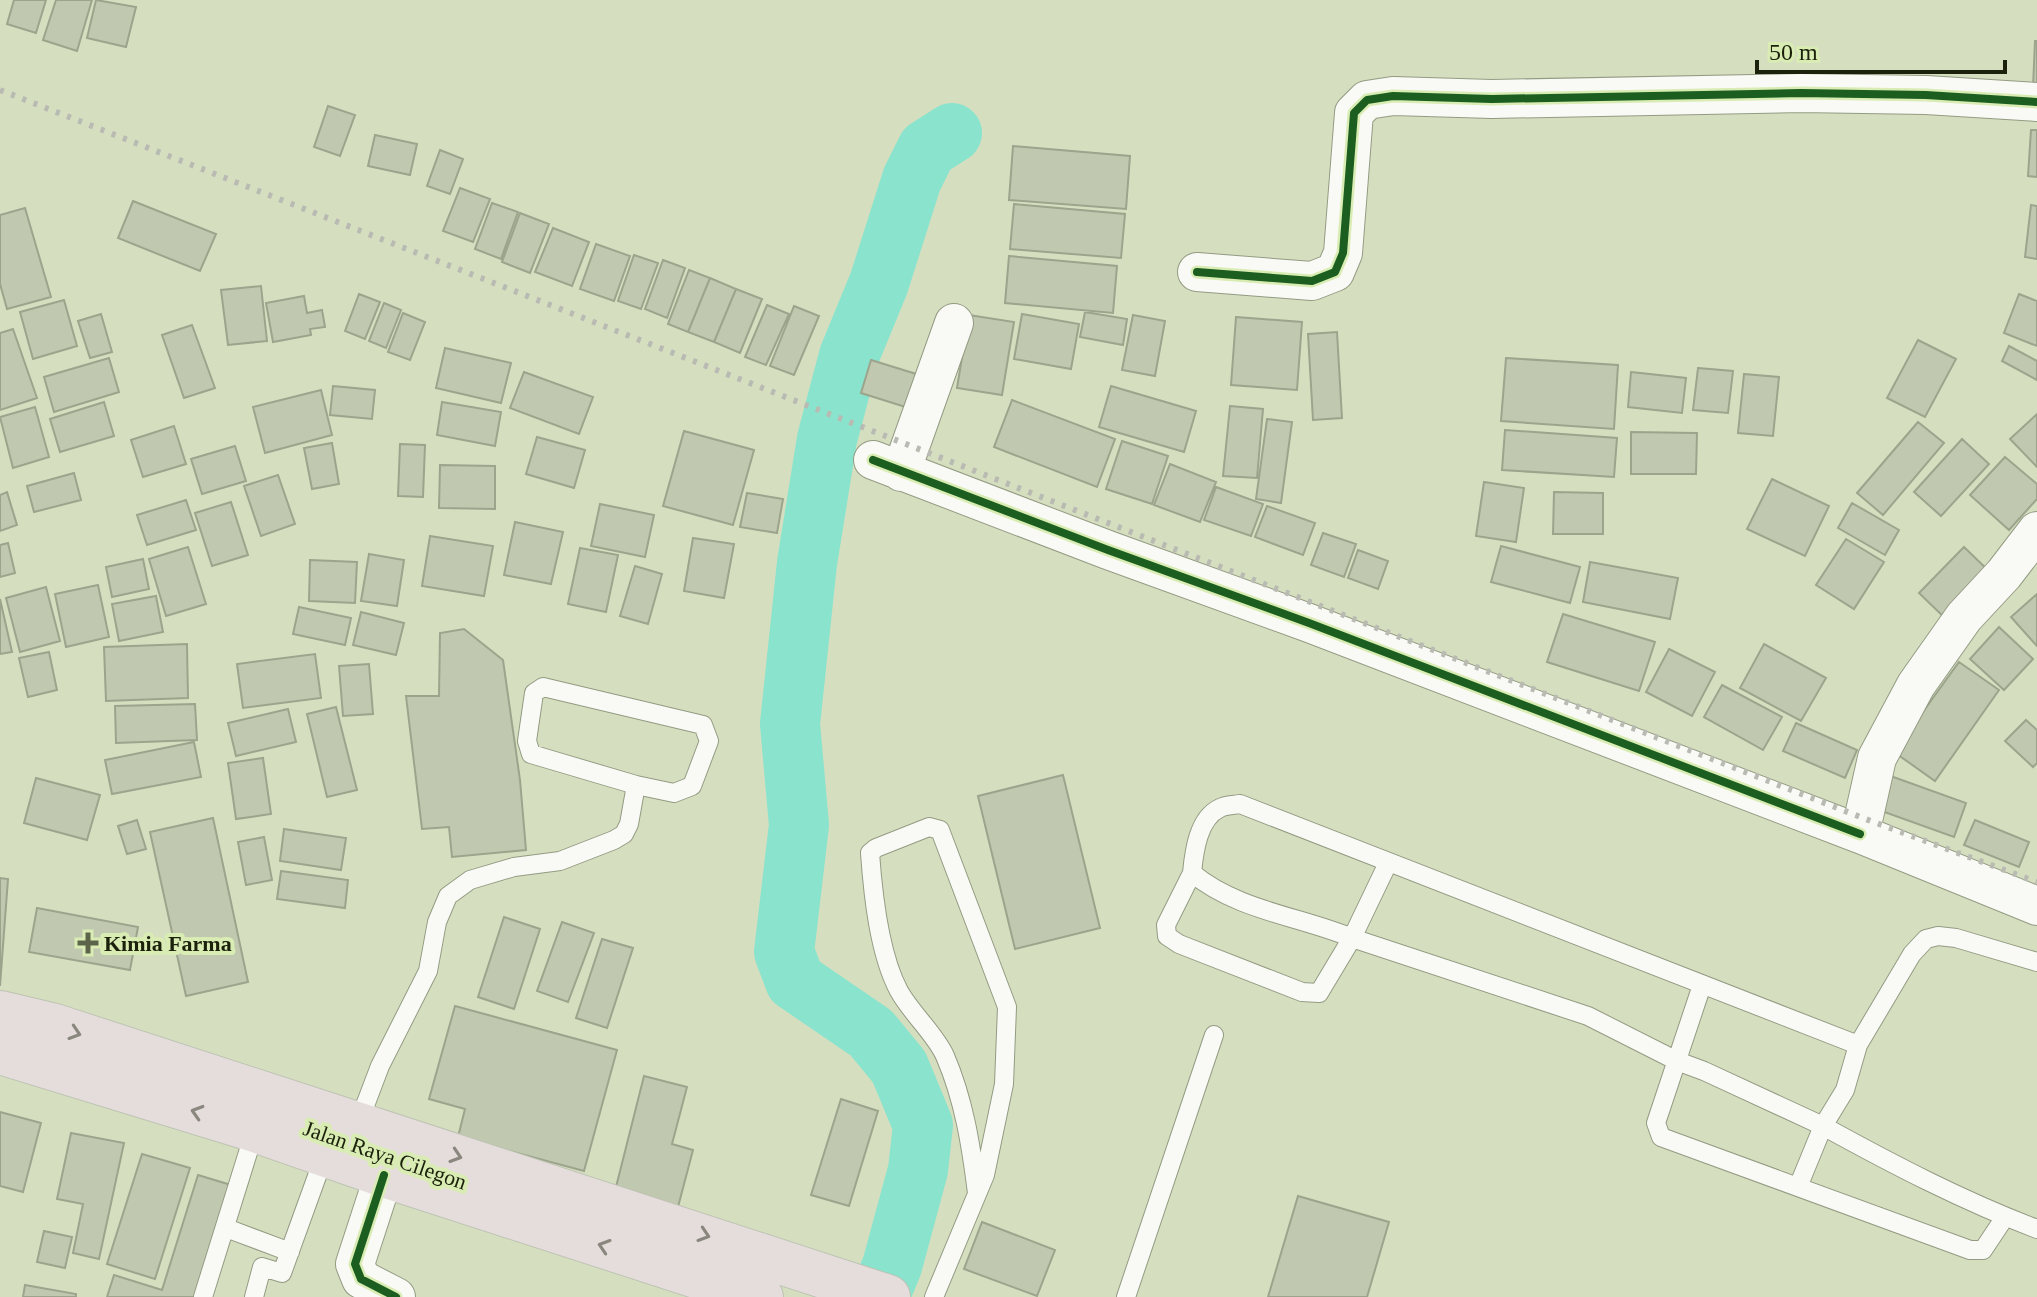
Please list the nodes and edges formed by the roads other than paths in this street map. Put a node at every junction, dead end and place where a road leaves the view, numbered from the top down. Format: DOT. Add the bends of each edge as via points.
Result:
graph roads {
  1 [pos="2037,102"];
  2 [pos="1197,272"];
  3 [pos="954,323"];
  4 [pos="2037,531"];
  5 [pos="636,785"];
  6 [pos="1860,834"];
  7 [pos="1388,863"];
  8 [pos="1192,873"];
  9 [pos="2037,906"];
  10 [pos="1352,938"];
  11 [pos="2037,962"];
  12 [pos="1702,985"];
  13 [pos="0,1013"];
  14 [pos="1214,1035"];
  15 [pos="1858,1045"];
  16 [pos="0,1052"];
  17 [pos="1677,1061"];
  18 [pos="358,1124"];
  19 [pos="1823,1126"];
  20 [pos="255,1130"];
  21 [pos="325,1154"];
  22 [pos="384,1175"];
  23 [pos="1798,1187"];
  24 [pos="977,1193"];
  25 [pos="2005,1217"];
  26 [pos="226,1228"];
  27 [pos="2037,1229"];
  28 [pos="290,1252"];
  29 [pos="762,1287"];
  30 [pos="203,1297"];
  31 [pos="254,1297"];
  32 [pos="396,1297"];
  33 [pos="888,1297"];
  34 [pos="934,1297"];
  35 [pos="1126,1297"];
  1 -- 2 [label="street" via="1801,93 1367,100 1354,113 1343,253 1335,272 1312,281"];
  3 -- 6 [label="street" via="887,466"];
  4 -- 6 [label="street" via="1964,617 1916,685 1877,758"];
  5 -- 5 [label="lane" via="531,754 527,741 534,693 543,687 703,725 709,741 692,786 674,793"];
  5 -- 18 [label="lane" via="629,824 614,840 560,861 470,880 448,896 428,971 380,1066"];
  6 -- 9 [label="street"];
  7 -- 8 [label="lane" via="1240,804 1219,808 1203,824"];
  7 -- 10 [label="lane"];
  7 -- 12 [label="lane"];
  8 -- 10 [label="lane" via="1259,910"];
  8 -- 10 [label="lane" via="1166,925 1167,936 1179,944 1302,992 1319,993"];
  10 -- 17 [label="lane" via="1588,1016"];
  11 -- 15 [label="lane" via="1956,938 1926,939"];
  12 -- 15 [label="lane"];
  12 -- 17 [label="lane"];
  13 -- 18 [label="highway, Jalan Raya Cilegon, one-way"];
  14 -- 35 [label="lane"];
  15 -- 19 [label="lane" via="1845,1090"];
  20 -- 16 [label="highway, Jalan Raya Cilegon, one-way"];
  17 -- 19 [label="lane"];
  17 -- 23 [label="lane" via="1656,1123 1661,1137"];
  18 -- 29 [label="highway, Jalan Raya Cilegon, one-way"];
  19 -- 23 [label="lane"];
  19 -- 25 [label="lane" via="1862,1150"];
  20 -- 21 [label="highway, Jalan Raya Cilegon"];
  20 -- 26 [label="lane"];
  21 -- 22 [label="highway, Jalan Raya Cilegon"];
  21 -- 28 [label="lane"];
  29 -- 22 [label="highway, Jalan Raya Cilegon, one-way"];
  22 -- 32 [label="street" via="355,1264 361,1279"];
  23 -- 25 [label="lane" via="1970,1250 1983,1250"];
  24 -- 24 [label="lane" via="967,1121 944,1053 899,990 886,956 872,874 870,853 876,848 929,827 940,830 1007,1007 1004,1084"];
  24 -- 34 [label="lane"];
  25 -- 27 [label="lane"];
  26 -- 28 [label="lane"];
  26 -- 30 [label="lane"];
  28 -- 31 [label="lane" via="282,1273 262,1267"];
  29 -- 33 [label="highway" via="847,1283"];
}
